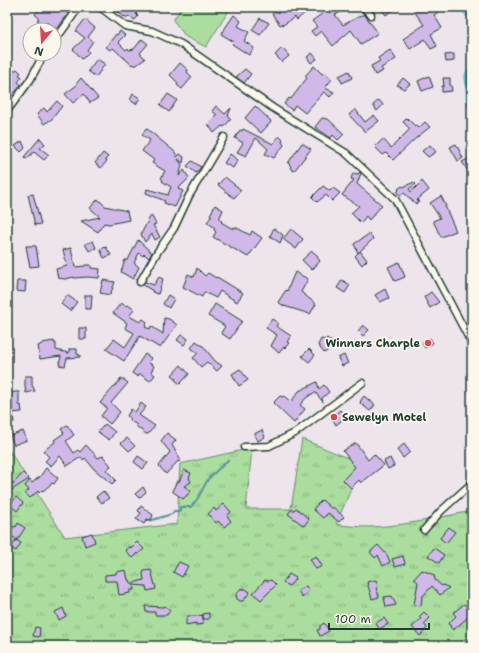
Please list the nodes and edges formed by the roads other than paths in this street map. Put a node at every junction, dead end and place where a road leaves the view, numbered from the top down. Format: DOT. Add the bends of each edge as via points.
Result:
graph roads {
  1 [pos="79,7"];
  2 [pos="100,7"];
  3 [pos="363,7"];
  4 [pos="371,15"];
  5 [pos="62,31"];
  6 [pos="40,62"];
  7 [pos="7,109"];
  8 [pos="224,137"];
  9 [pos="140,282"];
  10 [pos="472,344"];
  11 [pos="362,383"];
  12 [pos="244,447"];
  13 [pos="472,483"];
  14 [pos="424,530"];
  1 -- 5 [label="street"];
  2 -- 10 [label="street" via="125,26 152,31 181,44 273,108 346,153 395,199"];
  3 -- 4 [label="street"];
  6 -- 7 [label="street" via="30,80"];
  8 -- 9 [label="street" via="189,196 174,228"];
  11 -- 12 [label="street" via="295,433 269,446"];
  13 -- 14 [label="street"];
}
